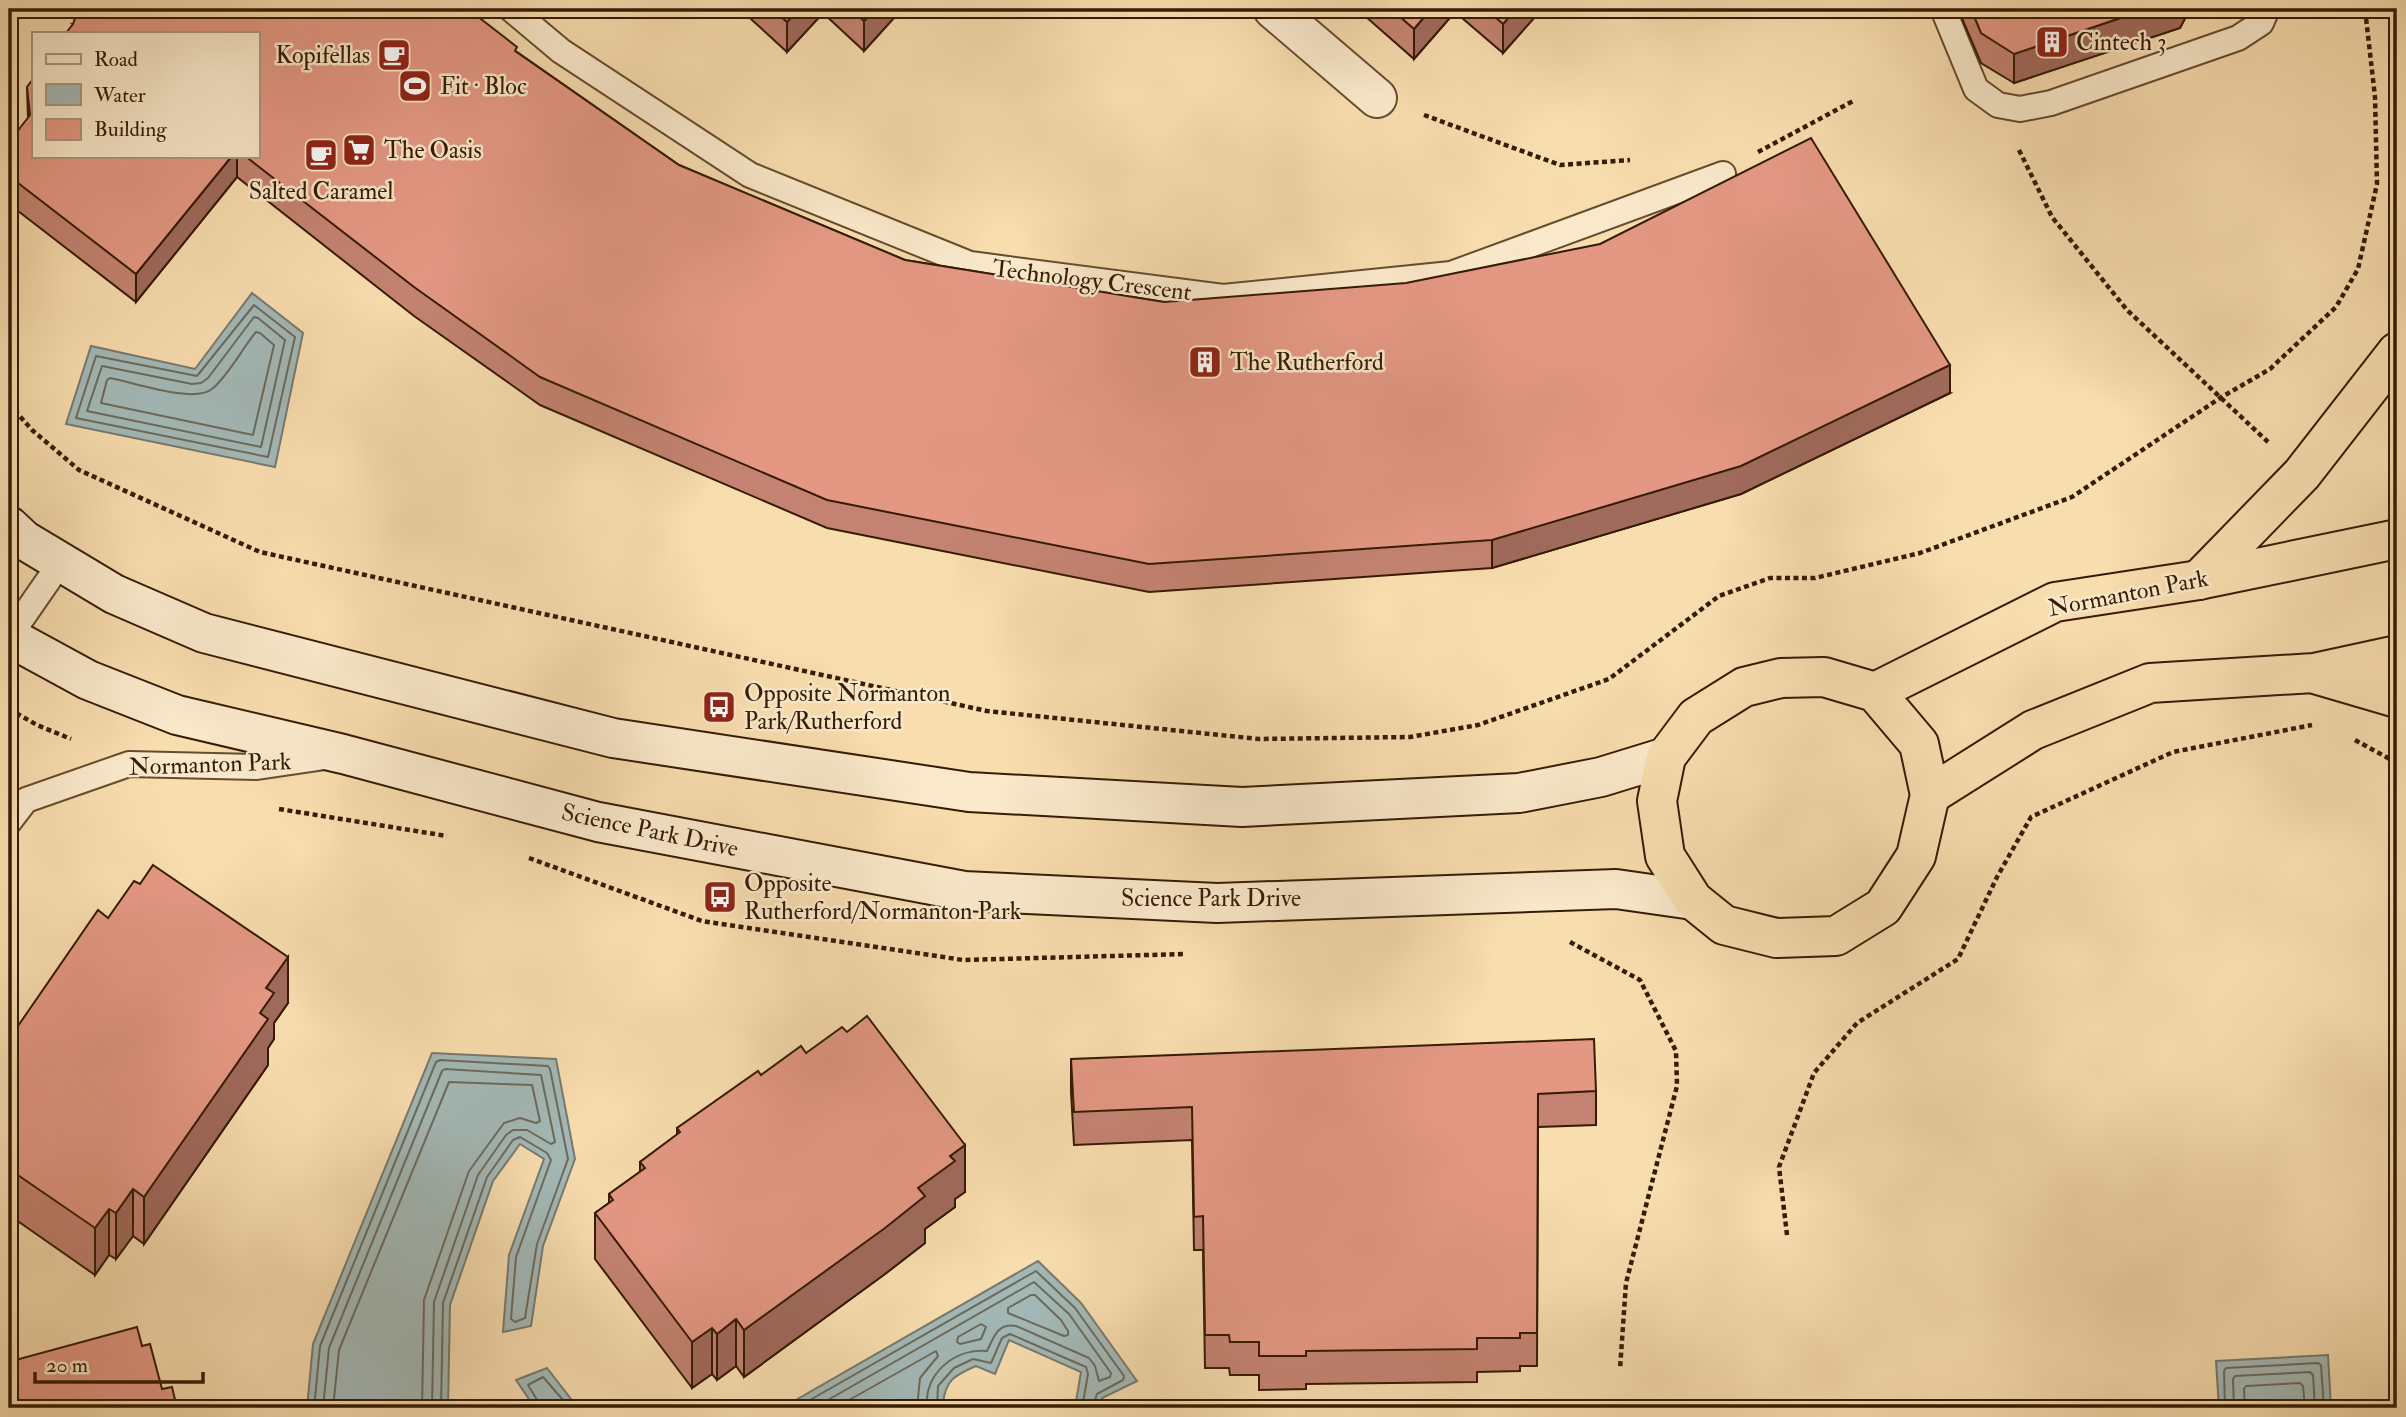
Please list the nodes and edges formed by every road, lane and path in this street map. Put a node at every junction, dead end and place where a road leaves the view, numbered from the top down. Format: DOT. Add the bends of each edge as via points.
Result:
graph roads {
  1 [pos="511,9"];
  2 [pos="1273,9"];
  3 [pos="1943,9"];
  4 [pos="2267,9"];
  5 [pos="2365,9"];
  6 [pos="1377,98"];
  7 [pos="1855,100"];
  8 [pos="1998,105"];
  9 [pos="1748,153"];
  10 [pos="1642,159"];
  11 [pos="1723,174"];
  12 [pos="2397,352"];
  13 [pos="2220,398"];
  14 [pos="9,404"];
  15 [pos="2302,474"];
  16 [pos="9,526"];
  17 [pos="2397,539"];
  18 [pos="61,562"];
  19 [pos="2199,580"];
  20 [pos="9,637"];
  21 [pos="2397,655"];
  22 [pos="2314,673"];
  23 [pos="1875,692"];
  24 [pos="2397,698"];
  25 [pos="2325,723"];
  26 [pos="2349,736"];
  27 [pos="343,754"];
  28 [pos="1666,757"];
  29 [pos="2397,763"];
  30 [pos="1930,795"];
  31 [pos="272,808"];
  32 [pos="9,822"];
  33 [pos="460,838"];
  34 [pos="524,856"];
  35 [pos="1693,900"];
  36 [pos="1562,937"];
  37 [pos="1194,954"];
  38 [pos="1787,1235"];
  39 [pos="1620,1369"];
  1 -- 11 [label="lane, Technology Crescent" via="561,51 750,175 970,264 1223,297 1451,274"];
  2 -- 6 [label="main road"];
  3 -- 8 [label="lane" via="1976,89"];
  4 -- 8 [label="lane" via="2261,23 2238,38 2051,103 2020,109"];
  5 -- 13 [label="path" via="2375,97 2377,184 2358,269 2336,307 2270,369"];
  6 -- 10 [label="path" via="1560,165"];
  7 -- 9 [label="path" via="1761,152"];
  8 -- 13 [label="path" via="2052,217 2127,310"];
  12 -- 15 [label="highway"];
  13 -- 14 [label="path" via="2072,497 1920,553 1815,578 1770,578 1719,596 1609,679 1551,700 1478,725 1410,737 1259,739 987,711 260,552 79,470"];
  13 -- 15 [label="path"];
  15 -- 19 [label="highway"];
  16 -- 18 [label="main road"];
  17 -- 19 [label="highway, Normanton Park"];
  18 -- 20 [label="lane"];
  18 -- 28 [label="main road" via="114,594 204,633 613,738 969,792 1242,807 1519,793 1601,777"];
  19 -- 23 [label="highway, Normanton Park" via="2055,602"];
  20 -- 27 [label="main road, Science Park Drive" via="88,680 177,715"];
  21 -- 22 [label="highway"];
  22 -- 24 [label="highway"];
  22 -- 30 [label="highway" via="2150,683 2033,730"];
  23 -- 28 [label="highway" via="1824,677 1781,678 1744,687 1696,717"];
  23 -- 30 [label="highway" via="1919,744"];
  25 -- 38 [label="path" via="2173,752 2031,817 1958,959 1857,1023 1814,1073 1779,1167"];
  26 -- 29 [label="path"];
  27 -- 32 [label="lane, Normanton Park" via="257,767 129,764 26,800"];
  27 -- 35 [label="main road, Science Park Drive" via="598,822 964,891 1217,903 1616,889"];
  28 -- 35 [label="highway" via="1657,802 1665,856"];
  30 -- 35 [label="highway" via="1916,856 1883,907 1836,936 1776,938 1724,925"];
  31 -- 33 [label="path"];
  34 -- 37 [label="path" via="702,921 963,960"];
  36 -- 39 [label="path" via="1640,980 1676,1051 1677,1086 1626,1283"];
}
